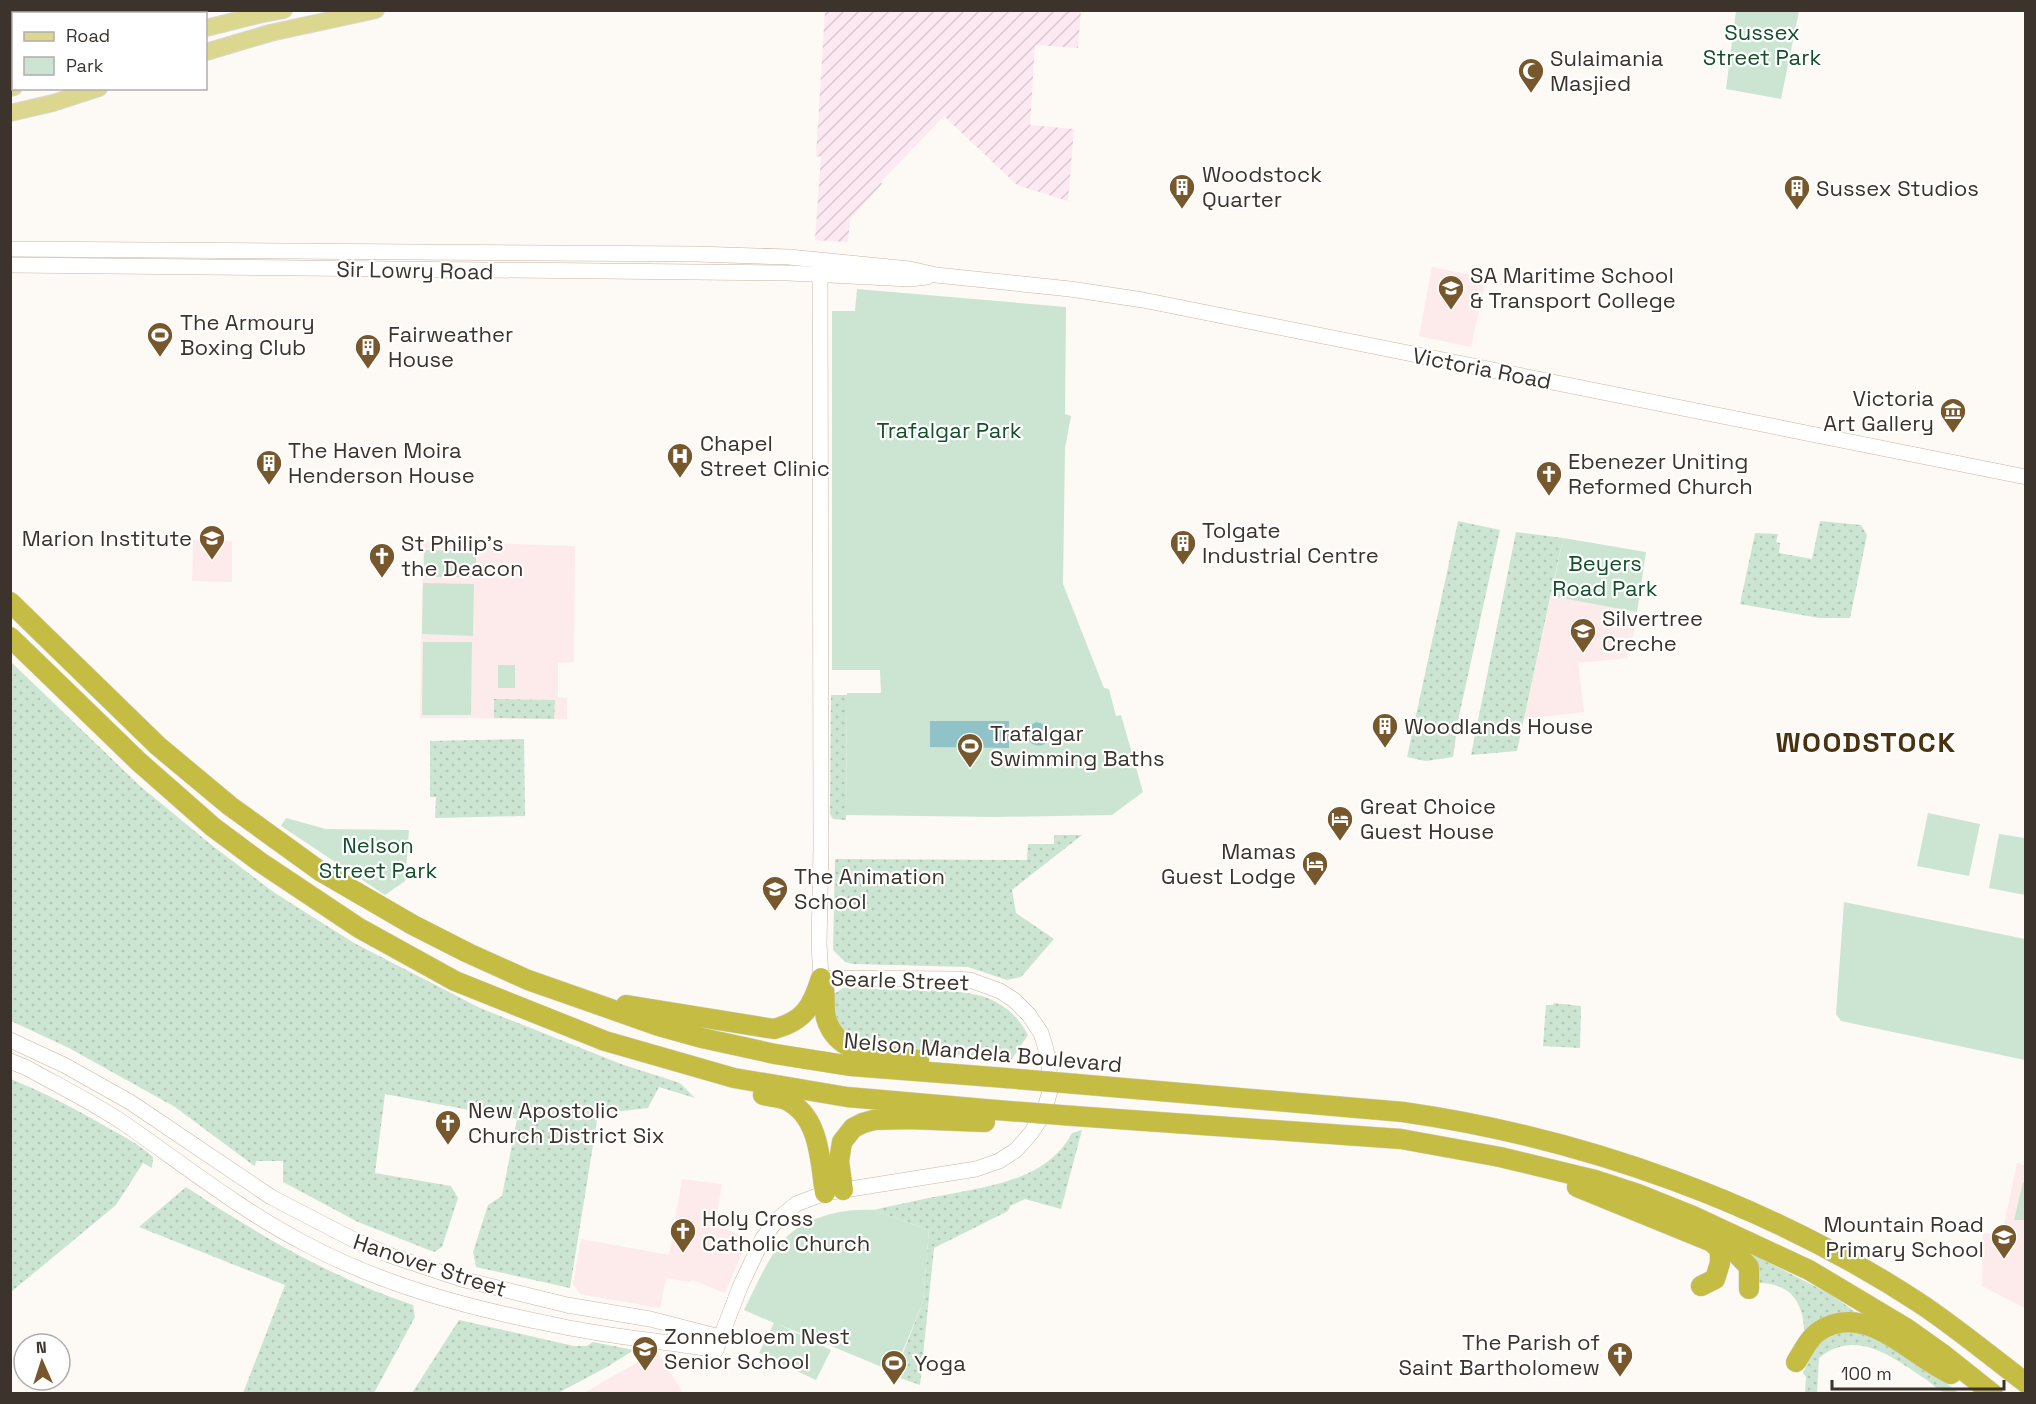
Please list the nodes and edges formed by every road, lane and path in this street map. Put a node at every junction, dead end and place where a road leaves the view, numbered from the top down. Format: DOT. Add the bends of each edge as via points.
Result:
graph roads {
  1 [pos="284,10"];
  2 [pos="376,10"];
  3 [pos="207,28"];
  4 [pos="207,52"];
  5 [pos="93,90"];
  6 [pos="10,113"];
  7 [pos="10,249"];
  8 [pos="801,259"];
  9 [pos="10,266"];
  10 [pos="820,267"];
  11 [pos="2025,477"];
  12 [pos="10,602"];
  13 [pos="10,637"];
  14 [pos="821,978"];
  15 [pos="528,980"];
  16 [pos="10,1040"];
  17 [pos="605,1041"];
  18 [pos="10,1061"];
  19 [pos="1007,1075"];
  20 [pos="996,1116"];
  21 [pos="1540,1166"];
  22 [pos="834,1191"];
  23 [pos="1712,1242"];
  24 [pos="1839,1256"];
  25 [pos="1701,1286"];
  26 [pos="1749,1289"];
  27 [pos="718,1344"];
  28 [pos="1796,1362"];
  29 [pos="2025,1367"];
  30 [pos="2025,1383"];
  31 [pos="1986,1388"];
  1 -- 3 [label="main road"];
  2 -- 4 [label="main road" via="270,33"];
  5 -- 6 [label="main road"];
  7 -- 8 [label="street, Sir Lowry Road" via="685,254"];
  8 -- 10 [label="street, Victoria Road"];
  9 -- 10 [label="street, Sir Lowry Road"];
  10 -- 11 [label="street, Victoria Road" via="910,279 936,275 1070,289 1218,314"];
  10 -- 14 [label="street, Searle Street"];
  12 -- 15 [label="highway, Nelson Mandela Boulevard" via="159,746 276,841 413,925"];
  13 -- 17 [label="highway" via="138,761 213,827 260,862 358,928 455,981"];
  14 -- 15 [label="highway" via="804,1015 774,1029 630,1006"];
  14 -- 19 [label="highway" via="832,1032 855,1051"];
  14 -- 22 [label="street, Searle Street" via="956,979 986,985 1014,1000 1029,1015 1041,1033 1049,1063 1050,1090 1043,1115 1016,1150 999,1161 976,1169"];
  15 -- 19 [label="highway, Nelson Mandela Boulevard" via="659,1026 775,1054 852,1066"];
  16 -- 27 [label="street, Hanover Street" via="54,1059 130,1102 272,1197 351,1239 460,1279 567,1305 650,1319"];
  17 -- 20 [label="highway" via="734,1078"];
  17 -- 22 [label="highway" via="648,1065 786,1100 805,1114 814,1130"];
  18 -- 27 [label="street, Hanover Street" via="123,1122 259,1216 353,1266 434,1296 561,1327"];
  19 -- 24 [label="highway, Nelson Mandela Boulevard, bridge" via="1450,1119 1528,1136 1645,1170 1705,1193"];
  20 -- 21 [label="highway, bridge" via="1127,1120 1401,1139"];
  20 -- 22 [label="highway" via="863,1123 853,1128 842,1142"];
  21 -- 23 [label="highway" via="1570,1184"];
  21 -- 31 [label="highway" via="1638,1194 1809,1270 1906,1328"];
  22 -- 27 [label="street, Searle Street" via="796,1204 769,1229 748,1267"];
  23 -- 25 [label="highway" via="1720,1250 1720,1263 1714,1279"];
  23 -- 26 [label="highway" via="1734,1251 1749,1267"];
  24 -- 29 [label="highway" via="1935,1302"];
  24 -- 30 [label="highway, Nelson Mandela Boulevard" via="1924,1307"];
  28 -- 31 [label="highway" via="1816,1333 1830,1325 1850,1323 1881,1329 1948,1373"];
}
